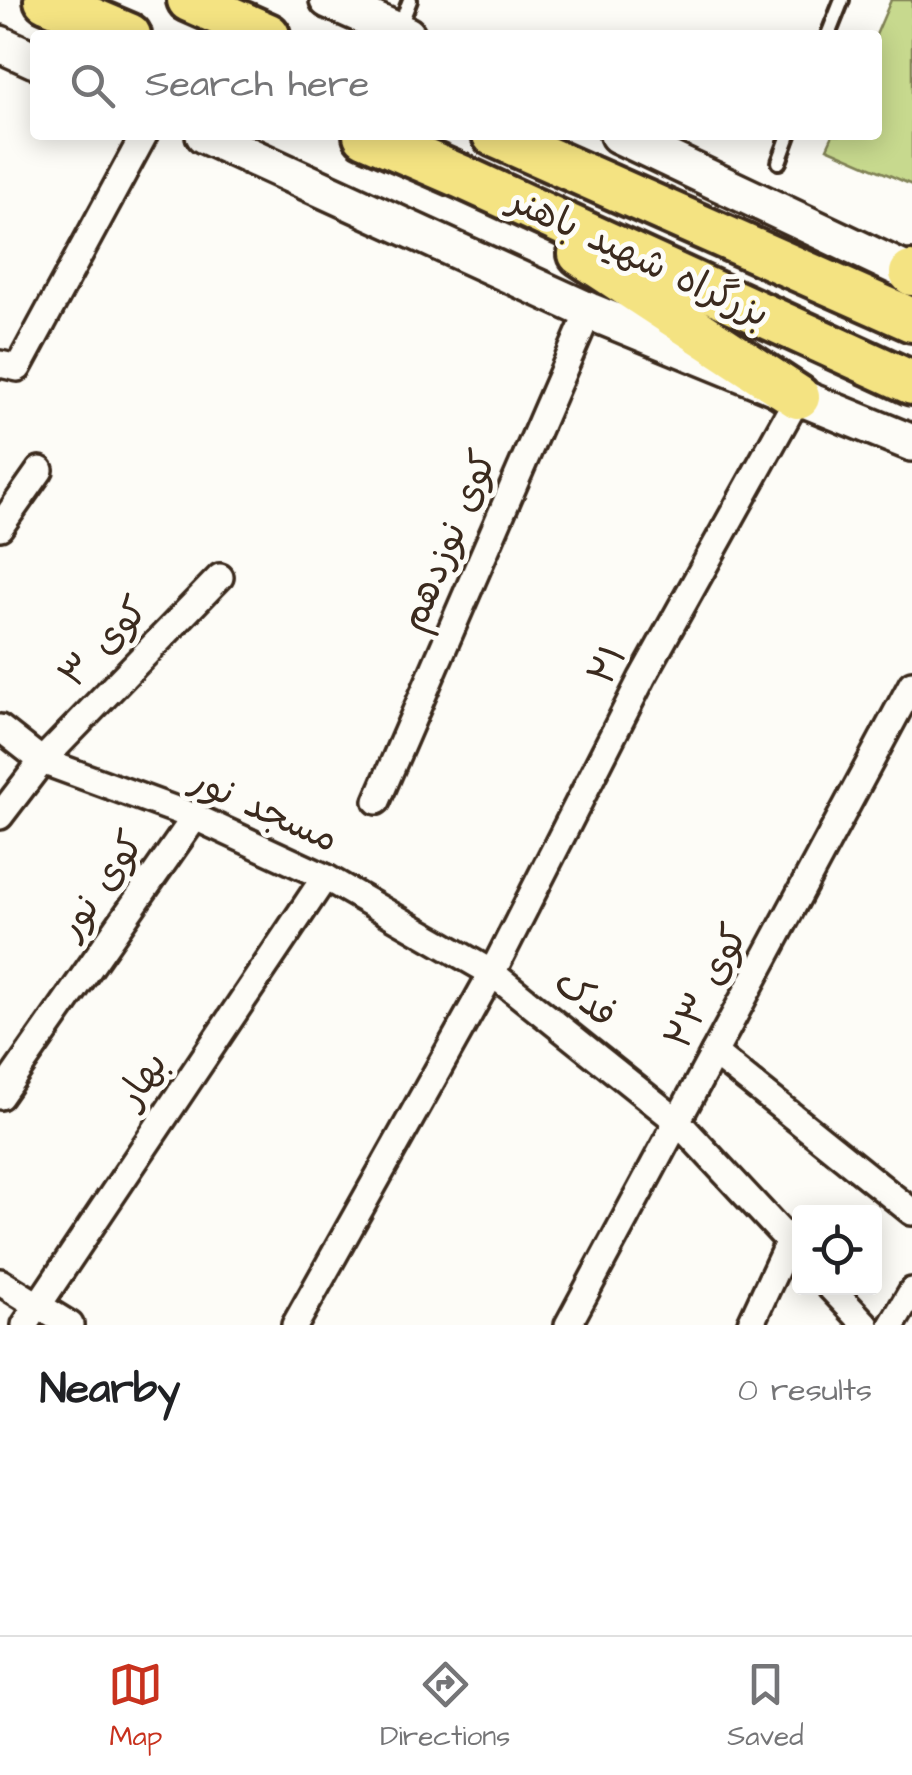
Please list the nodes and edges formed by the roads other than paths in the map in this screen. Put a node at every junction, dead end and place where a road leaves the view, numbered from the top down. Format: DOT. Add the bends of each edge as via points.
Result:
graph roads {
  1 [pos="46,0"];
  2 [pos="189,0"];
  3 [pos="328,0"];
  4 [pos="842,0"];
  5 [pos="394,19"];
  6 [pos="116,30"];
  7 [pos="257,30"];
  8 [pos="830,30"];
  9 [pos="0,44"];
  10 [pos="30,58"];
  11 [pos="141,140"];
  12 [pos="215,140"];
  13 [pos="377,140"];
  14 [pos="505,140"];
  15 [pos="629,140"];
  16 [pos="787,140"];
  17 [pos="778,162"];
  18 [pos="462,177"];
  19 [pos="912,274"];
  20 [pos="590,311"];
  21 [pos="912,320"];
  22 [pos="0,364"];
  23 [pos="912,383"];
  24 [pos="798,397"];
  25 [pos="912,442"];
  26 [pos="40,470"];
  27 [pos="0,527"];
  28 [pos="220,576"];
  29 [pos="910,691"];
  30 [pos="0,728"];
  31 [pos="42,761"];
  32 [pos="377,801"];
  33 [pos="0,816"];
  34 [pos="195,817"];
  35 [pos="325,877"];
  36 [pos="492,973"];
  37 [pos="714,1053"];
  38 [pos="0,1096"];
  39 [pos="678,1121"];
  40 [pos="912,1212"];
  41 [pos="792,1245"];
  42 [pos="792,1251"];
  43 [pos="0,1282"];
  44 [pos="912,1291"];
  45 [pos="838,1295"];
  46 [pos="31,1315"];
  47 [pos="70,1325"];
  48 [pos="295,1325"];
  49 [pos="568,1325"];
  50 [pos="750,1325"];
  51 [pos="866,1325"];
  52 [pos="892,1325"];
  1 -- 6 [label="highway"];
  2 -- 7 [label="highway"];
  3 -- 5 [label="main road"];
  4 -- 8 [label="lane"];
  9 -- 10 [label="main road"];
  11 -- 22 [label="street" via="18,368"];
  12 -- 20 [label="main road"];
  13 -- 18 [label="highway, بزرگراه شهید باهنر"];
  14 -- 21 [label="highway, بزرگراه شهید باهنر"];
  15 -- 19 [label="main road"];
  16 -- 17 [label="lane"];
  18 -- 23 [label="highway, بزرگراه شهید باهنر"];
  18 -- 24 [label="highway"];
  20 -- 24 [label="main road"];
  20 -- 32 [label="street, کوی نوزدهم"];
  24 -- 25 [label="main road"];
  24 -- 36 [label="street, ۲۱" via="642,678"];
  26 -- 27 [label="street"];
  28 -- 31 [label="street, کوی ۳"];
  29 -- 37 [label="street, کوی ۲۳"];
  30 -- 31 [label="street, مسجد نور"];
  31 -- 33 [label="street, کوی ۳"];
  31 -- 34 [label="street, مسجد نور"];
  34 -- 35 [label="street, مسجد نور"];
  34 -- 38 [label="street, کوی نور"];
  35 -- 36 [label="street, مسجد نور"];
  35 -- 46 [label="street, بهار"];
  36 -- 39 [label="street, فدک"];
  36 -- 48 [label="street, ۲۱"];
  37 -- 39 [label="street, کوی ۲۳"];
  37 -- 40 [label="street"];
  39 -- 41 [label="street, فدک"];
  39 -- 49 [label="street, کوی ۲۳"];
  42 -- 50 [label="street"];
  43 -- 46 [label="street"];
  44 -- 52 [label="street"];
  45 -- 51 [label="street"];
  46 -- 47 [label="street"];
}
